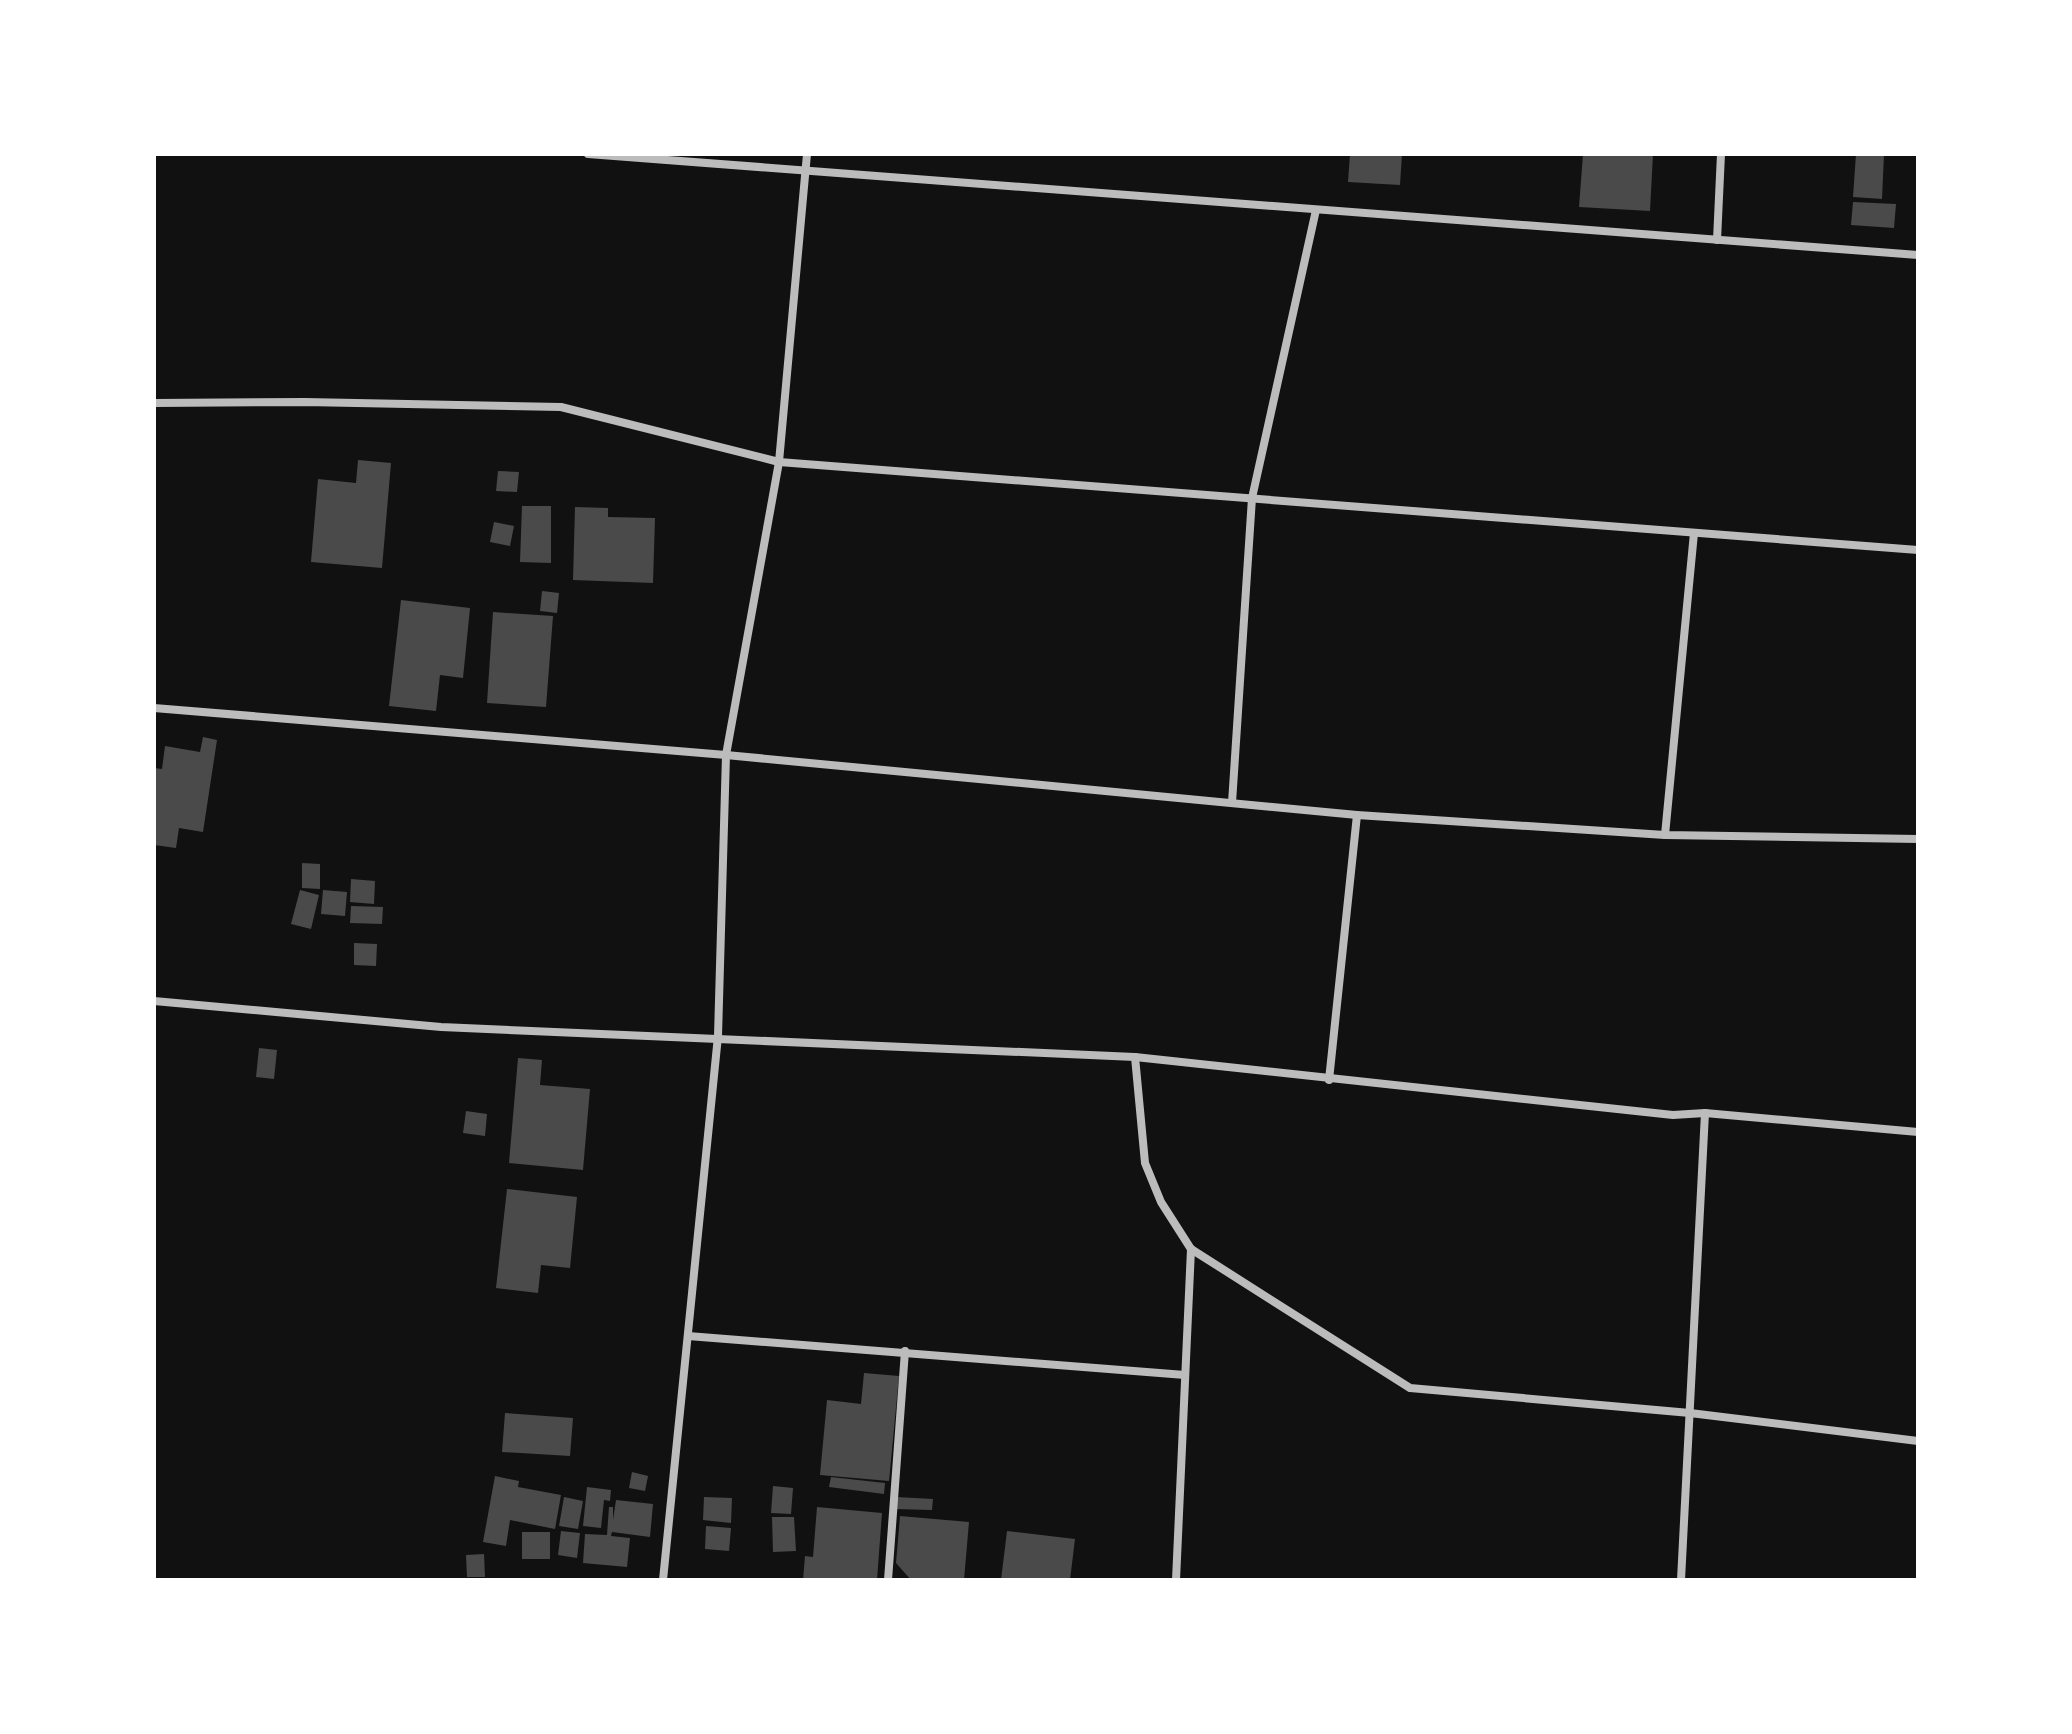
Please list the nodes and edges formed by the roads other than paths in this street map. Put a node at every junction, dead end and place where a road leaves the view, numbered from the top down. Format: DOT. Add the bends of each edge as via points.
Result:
graph roads {
  1 [pos="588,154"];
  2 [pos="807,154"];
  3 [pos="1721,154"];
  4 [pos="806,169"];
  5 [pos="1316,210"];
  6 [pos="1717,240"];
  7 [pos="1918,255"];
  8 [pos="154,403"];
  9 [pos="779,462"];
  10 [pos="1252,498"];
  11 [pos="1694,533"];
  12 [pos="1918,550"];
  13 [pos="154,708"];
  14 [pos="726,755"];
  15 [pos="1232,803"];
  16 [pos="1357,815"];
  17 [pos="1665,835"];
  18 [pos="1918,839"];
  19 [pos="154,1001"];
  20 [pos="718,1036"];
  21 [pos="1135,1057"];
  22 [pos="1329,1080"];
  23 [pos="1705,1113"];
  24 [pos="1918,1132"];
  25 [pos="1191,1249"];
  26 [pos="688,1336"];
  27 [pos="905,1351"];
  28 [pos="1185,1375"];
  29 [pos="1690,1413"];
  30 [pos="1918,1441"];
  31 [pos="663,1580"];
  32 [pos="888,1580"];
  33 [pos="1176,1580"];
  34 [pos="1681,1580"];
  1 -- 4 [label="street"];
  2 -- 4 [label="street"];
  3 -- 6 [label="street"];
  4 -- 5 [label="street"];
  4 -- 9 [label="street"];
  5 -- 6 [label="street"];
  5 -- 10 [label="street"];
  6 -- 7 [label="street"];
  8 -- 9 [label="street" via="561,407"];
  9 -- 10 [label="street"];
  9 -- 14 [label="street"];
  10 -- 11 [label="street"];
  10 -- 15 [label="street"];
  11 -- 12 [label="street"];
  11 -- 17 [label="street"];
  13 -- 14 [label="street"];
  14 -- 15 [label="street"];
  14 -- 20 [label="street"];
  15 -- 16 [label="street"];
  16 -- 17 [label="street"];
  16 -- 22 [label="street"];
  17 -- 18 [label="street"];
  19 -- 20 [label="street" via="441,1027"];
  20 -- 21 [label="street"];
  20 -- 26 [label="street"];
  21 -- 22 [label="street"];
  21 -- 25 [label="street" via="1145,1163 1161,1202"];
  22 -- 23 [label="street" via="1673,1115"];
  23 -- 24 [label="street"];
  23 -- 29 [label="street"];
  25 -- 28 [label="street"];
  25 -- 29 [label="street" via="1410,1388"];
  26 -- 27 [label="street"];
  26 -- 31 [label="street"];
  27 -- 28 [label="street"];
  27 -- 32 [label="street"];
  28 -- 33 [label="street"];
  29 -- 30 [label="street"];
  29 -- 34 [label="street"];
}
